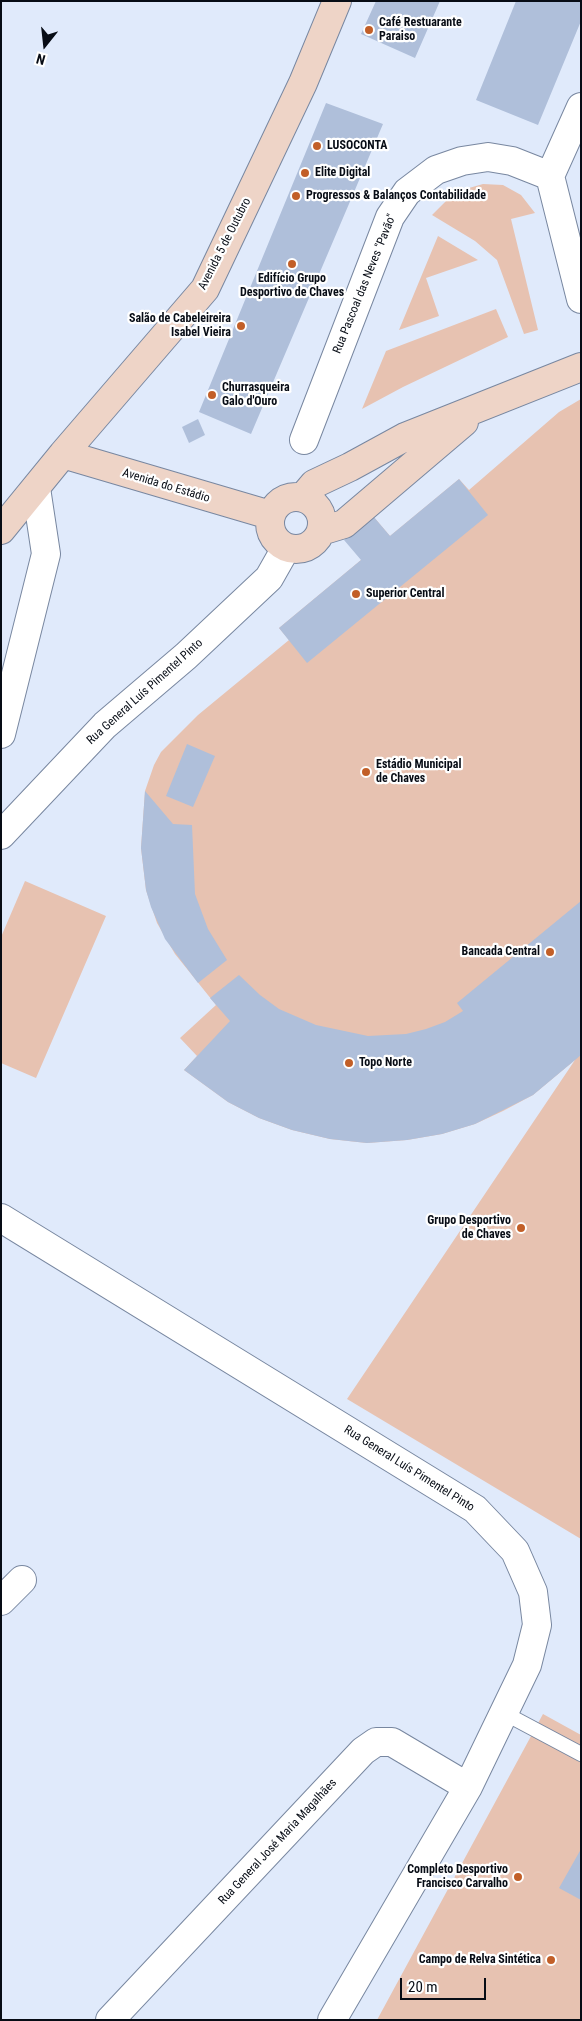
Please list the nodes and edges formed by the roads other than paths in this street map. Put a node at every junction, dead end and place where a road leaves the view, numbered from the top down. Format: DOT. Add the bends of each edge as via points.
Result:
graph roads {
  1 [pos="337,1"];
  2 [pos="581,107"];
  3 [pos="550,176"];
  4 [pos="581,299"];
  5 [pos="581,366"];
  6 [pos="481,408"];
  7 [pos="304,440"];
  8 [pos="63,454"];
  9 [pos="36,488"];
  10 [pos="303,497"];
  11 [pos="270,516"];
  12 [pos="1,530"];
  13 [pos="321,531"];
  14 [pos="286,548"];
  15 [pos="1,734"];
  16 [pos="1,835"];
  17 [pos="1,1218"];
  18 [pos="22,1580"];
  19 [pos="1,1601"];
  20 [pos="504,1713"];
  21 [pos="581,1754"];
  22 [pos="468,1787"];
  23 [pos="110,2020"];
  24 [pos="332,2020"];
  1 -- 8 [label="street, Avenida 5 de Outubro" via="303,83 205,289"];
  2 -- 3 [label="street"];
  3 -- 4 [label="street"];
  3 -- 7 [label="street, Rua Pascoal das Neves \"Pavão\"" via="512,161 488,157 436,170 407,192 390,217"];
  5 -- 6 [label="street"];
  6 -- 10 [label="street" via="405,437 314,484"];
  6 -- 13 [label="street" via="344,524"];
  8 -- 9 [label="street, Avenida 5 de Outubro"];
  8 -- 11 [label="street, Avenida do Estádio"];
  9 -- 12 [label="street, Avenida 5 de Outubro"];
  9 -- 15 [label="street" via="46,554"];
  10 -- 11 [label="street" via="283,500"];
  10 -- 13 [label="street" via="321,514"];
  11 -- 14 [label="street" via="272,535"];
  13 -- 14 [label="street" via="318,538 304,548"];
  14 -- 16 [label="street, Rua General Luís Pimentel Pinto" via="269,578 186,656 105,725"];
  17 -- 20 [label="street, Rua General Luís Pimentel Pinto" via="475,1509 515,1551 533,1592 537,1625 527,1664"];
  18 -- 19 [label="street"];
  20 -- 21 [label="lane"];
  20 -- 22 [label="street, Rua General Luís Pimentel Pinto"];
  22 -- 23 [label="street, Rua General José Maria Magalhães" via="392,1742 376,1742 363,1751"];
  22 -- 24 [label="street, Rua General Luís Pimentel Pinto"];
}
